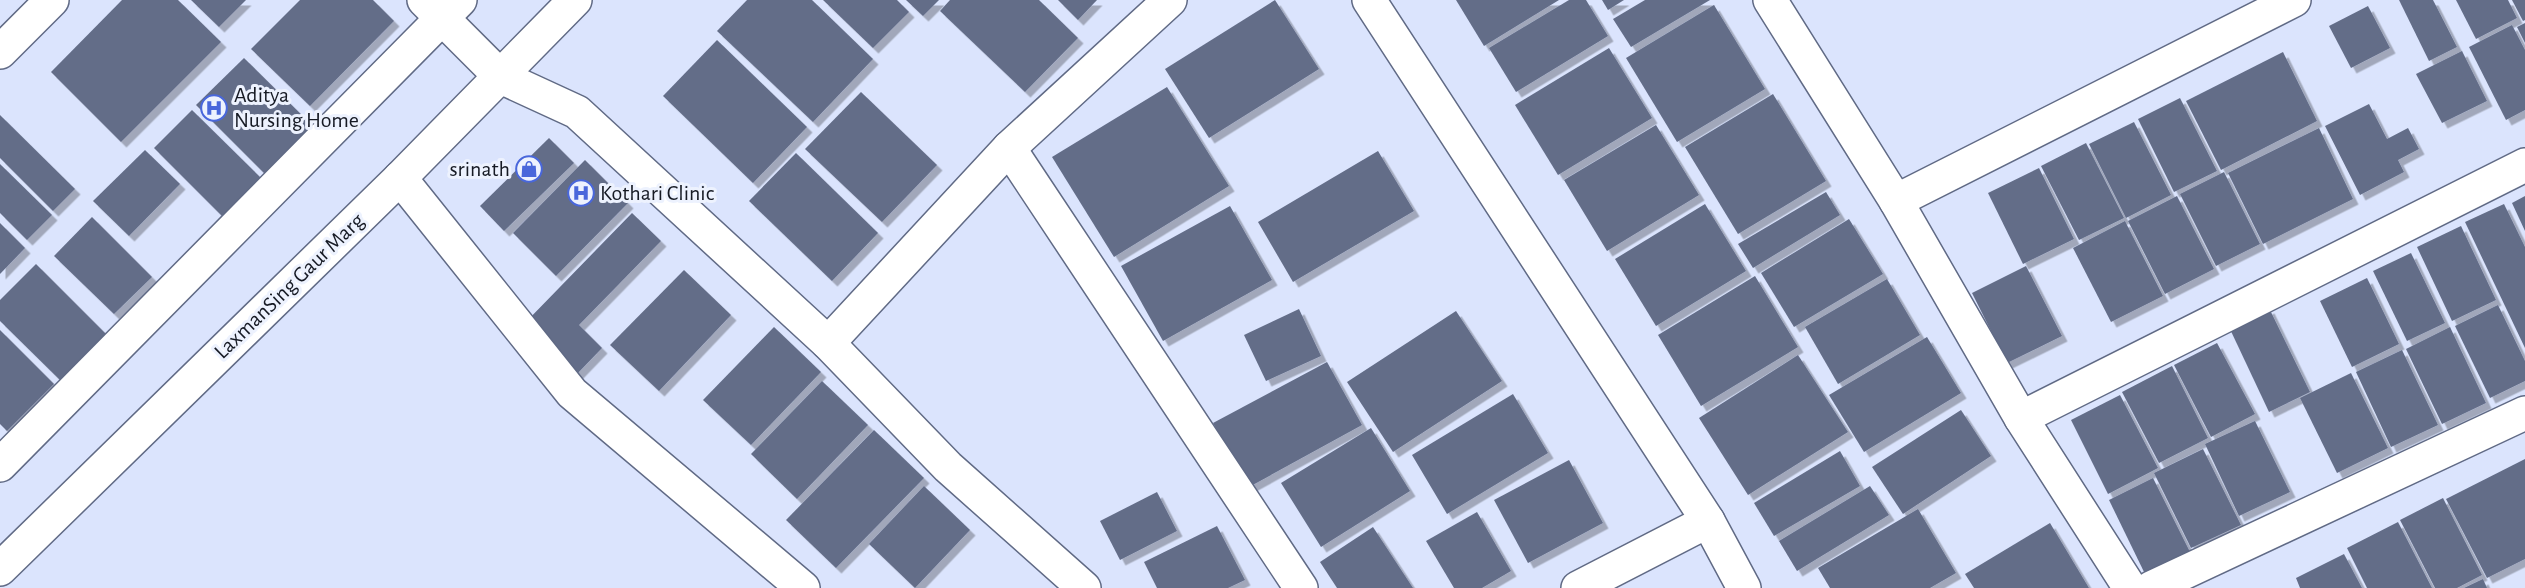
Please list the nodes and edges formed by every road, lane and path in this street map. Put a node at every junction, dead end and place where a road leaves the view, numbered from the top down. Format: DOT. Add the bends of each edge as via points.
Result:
graph roads {
  1 [pos="52,0"];
  2 [pos="575,0"];
  3 [pos="1170,0"];
  4 [pos="1369,0"];
  5 [pos="1770,0"];
  6 [pos="2294,0"];
  7 [pos="442,6"];
  8 [pos="0,52"];
  9 [pos="501,77"];
  10 [pos="1009,148"];
  11 [pos="2525,165"];
  12 [pos="399,177"];
  13 [pos="1896,201"];
  14 [pos="828,343"];
  15 [pos="2525,413"];
  16 [pos="2021,418"];
  17 [pos="0,465"];
  18 [pos="1708,521"];
  19 [pos="0,569"];
  20 [pos="803,588"];
  21 [pos="1084,588"];
  22 [pos="1301,588"];
  23 [pos="1578,588"];
  24 [pos="1744,588"];
  25 [pos="2130,588"];
  26 [pos="2151,588"];
  1 -- 8 [label="street"];
  2 -- 9 [label="street, LaxmanSing Gaur Marg"];
  3 -- 10 [label="street"];
  4 -- 18 [label="street"];
  5 -- 13 [label="street"];
  6 -- 13 [label="street"];
  7 -- 9 [label="street"];
  7 -- 17 [label="street"];
  9 -- 12 [label="street, LaxmanSing Gaur Marg"];
  9 -- 14 [label="street" via="577,112"];
  10 -- 14 [label="street"];
  10 -- 22 [label="street"];
  11 -- 16 [label="street"];
  12 -- 19 [label="street, LaxmanSing Gaur Marg"];
  12 -- 20 [label="street" via="572,393"];
  13 -- 16 [label="street"];
  14 -- 21 [label="street" via="948,467"];
  15 -- 26 [label="street"];
  16 -- 25 [label="street"];
  18 -- 23 [label="street"];
  18 -- 24 [label="street"];
}
